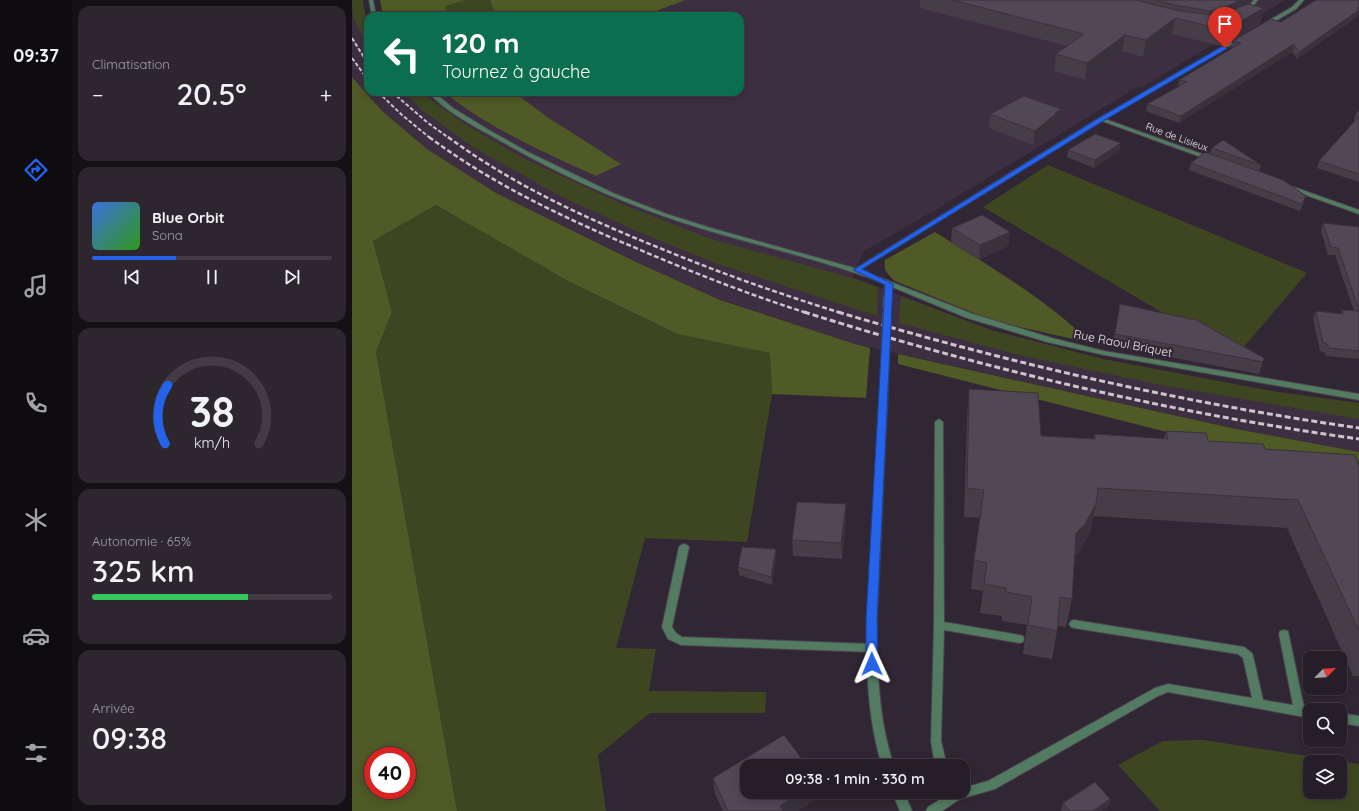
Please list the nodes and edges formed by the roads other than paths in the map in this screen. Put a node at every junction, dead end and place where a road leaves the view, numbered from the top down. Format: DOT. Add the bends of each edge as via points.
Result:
graph roads {
  1 [pos="371,0"];
  2 [pos="1256,0"];
  3 [pos="1302,0"];
  4 [pos="373,12"];
  5 [pos="1242,18"];
  6 [pos="1260,28"];
  7 [pos="1246,36"];
  8 [pos="436,96"];
  9 [pos="1101,119"];
  10 [pos="1219,162"];
  11 [pos="1278,183"];
  12 [pos="1359,212"];
  13 [pos="856,270"];
  14 [pos="889,284"];
  15 [pos="1359,397"];
  16 [pos="939,422"];
  17 [pos="684,547"];
  18 [pos="1074,624"];
  19 [pos="939,625"];
  20 [pos="1284,634"];
  21 [pos="1019,639"];
  22 [pos="872,648"];
  23 [pos="1258,703"];
  24 [pos="1303,705"];
  25 [pos="1303,712"];
  26 [pos="1347,719"];
  27 [pos="1359,721"];
  28 [pos="886,759"];
  29 [pos="940,759"];
  30 [pos="970,791"];
  31 [pos="901,799"];
  32 [pos="950,799"];
  33 [pos="906,811"];
  34 [pos="932,811"];
  1 -- 4 [label="street"];
  2 -- 5 [label="street"];
  3 -- 6 [label="street" via="1294,8"];
  7 -- 9 [label="street"];
  8 -- 13 [label="street, Rue Raoul Briquet" via="451,109 494,135 611,194 709,229"];
  9 -- 10 [label="street, Rue de Lisieux"];
  9 -- 13 [label="street"];
  11 -- 12 [label="street"];
  13 -- 14 [label="street, Rue Raoul Briquet"];
  14 -- 15 [label="street, Rue Raoul Briquet" via="970,316 1104,353"];
  14 -- 22 [label="street, bridge"];
  16 -- 19 [label="street"];
  17 -- 22 [label="street" via="667,627 672,636 681,641"];
  18 -- 23 [label="street" via="1240,650 1248,656"];
  19 -- 21 [label="street"];
  19 -- 29 [label="street" via="936,741"];
  20 -- 24 [label="street"];
  22 -- 28 [label="street" via="873,696"];
  23 -- 25 [label="street"];
  23 -- 30 [label="street" via="1168,688 1156,692 991,785"];
  26 -- 27 [label="street"];
  31 -- 33 [label="street"];
  32 -- 34 [label="street"];
}
